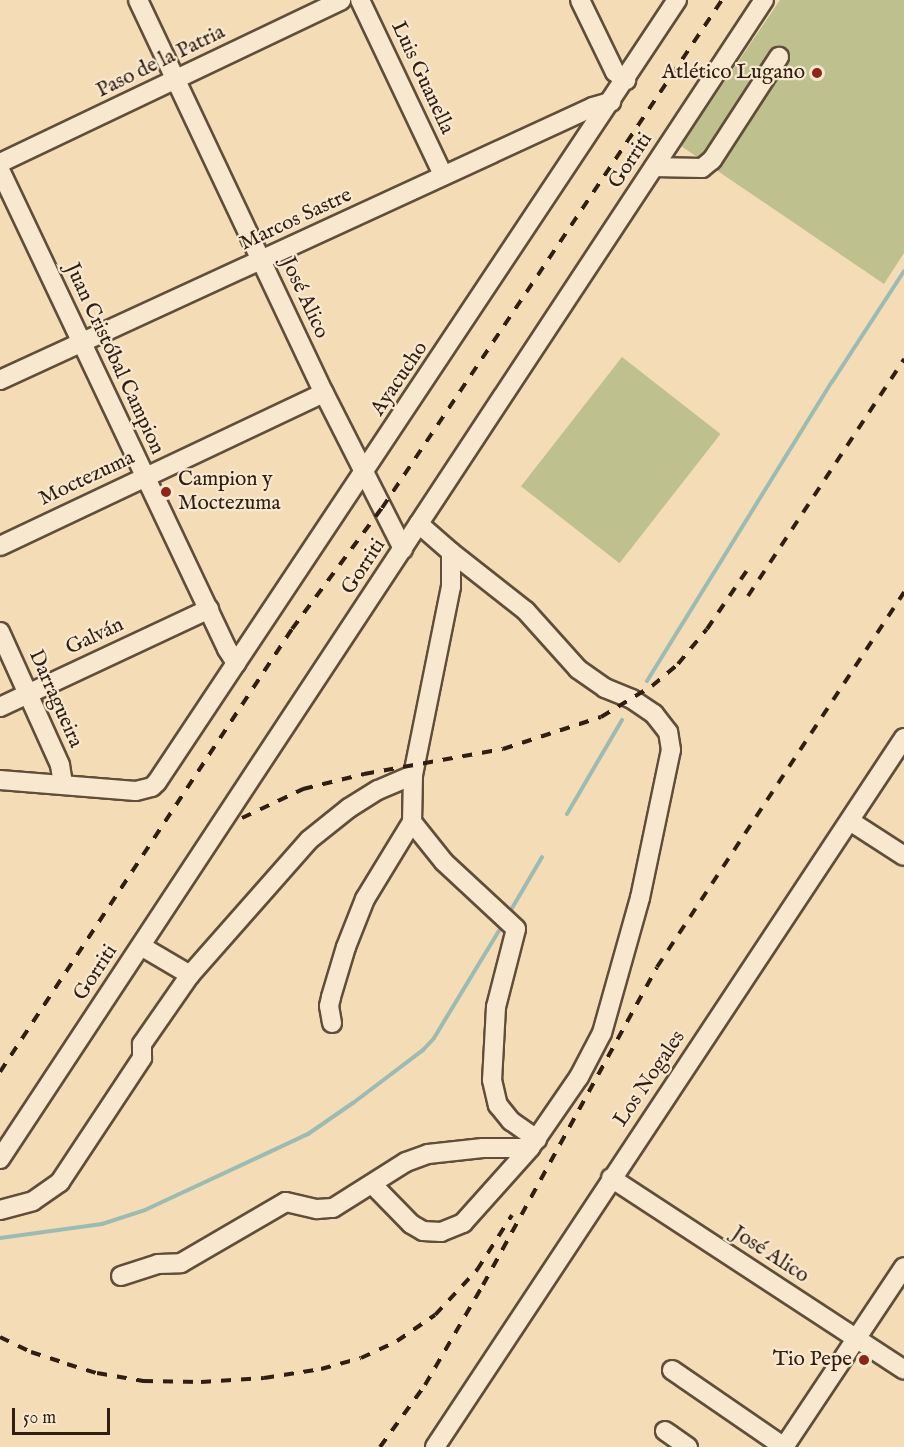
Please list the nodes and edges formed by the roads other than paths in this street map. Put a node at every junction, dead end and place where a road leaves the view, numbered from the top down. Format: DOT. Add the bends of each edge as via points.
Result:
graph roads {
  1 [pos="138,0"];
  2 [pos="341,0"];
  3 [pos="360,0"];
  4 [pos="580,0"];
  5 [pos="677,0"];
  6 [pos="764,0"];
  7 [pos="779,57"];
  8 [pos="176,80"];
  9 [pos="626,80"];
  10 [pos="611,102"];
  11 [pos="0,163"];
  12 [pos="654,167"];
  13 [pos="0,170"];
  14 [pos="443,176"];
  15 [pos="262,261"];
  16 [pos="82,344"];
  17 [pos="0,380"];
  18 [pos="324,393"];
  19 [pos="364,472"];
  20 [pos="145,477"];
  21 [pos="419,524"];
  22 [pos="0,546"];
  23 [pos="403,549"];
  24 [pos="451,552"];
  25 [pos="209,609"];
  26 [pos="0,632"];
  27 [pos="236,663"];
  28 [pos="28,693"];
  29 [pos="0,706"];
  30 [pos="904,738"];
  31 [pos="413,775"];
  32 [pos="0,780"];
  33 [pos="63,785"];
  34 [pos="850,821"];
  35 [pos="412,822"];
  36 [pos="904,856"];
  37 [pos="141,946"];
  38 [pos="190,975"];
  39 [pos="332,1023"];
  40 [pos="533,1144"];
  41 [pos="0,1159"];
  42 [pos="611,1178"];
  43 [pos="372,1184"];
  44 [pos="0,1210"];
  45 [pos="904,1267"];
  46 [pos="121,1276"];
  47 [pos="857,1339"];
  48 [pos="672,1370"];
  49 [pos="904,1370"];
  50 [pos="664,1431"];
  51 [pos="435,1447"];
  52 [pos="688,1447"];
  53 [pos="784,1447"];
  1 -- 8 [label="street, José Alico"];
  2 -- 8 [label="street, Paso de la Patria"];
  3 -- 14 [label="street, Luis Guanella"];
  4 -- 9 [label="street" via="615,72"];
  5 -- 9 [label="street, Ayacucho"];
  6 -- 12 [label="street, Gorriti"];
  7 -- 12 [label="street" via="712,160 702,168"];
  8 -- 11 [label="street, Paso de la Patria"];
  8 -- 15 [label="street, José Alico"];
  9 -- 10 [label="street, Ayacucho"];
  10 -- 14 [label="street, Marcos Sastre"];
  10 -- 19 [label="street, Ayacucho"];
  12 -- 21 [label="street, Gorriti"];
  13 -- 16 [label="street, Juan Cristóbal Campion"];
  14 -- 15 [label="street, Marcos Sastre"];
  15 -- 16 [label="street, Marcos Sastre"];
  15 -- 18 [label="street, José Alico"];
  16 -- 17 [label="street, Marcos Sastre"];
  16 -- 20 [label="street, Juan Cristóbal Campion"];
  18 -- 19 [label="street, José Alico"];
  18 -- 20 [label="street, Moctezuma"];
  19 -- 23 [label="street, José Alico"];
  19 -- 27 [label="street, Ayacucho"];
  20 -- 22 [label="street, Moctezuma"];
  20 -- 25 [label="street, Juan Cristóbal Campion"];
  21 -- 23 [label="street, Gorriti"];
  21 -- 24 [label="street"];
  23 -- 37 [label="street, Gorriti"];
  24 -- 31 [label="street" via="451,587"];
  24 -- 40 [label="street" via="526,611 578,669 654,714 668,732 671,750 640,898 602,1033 579,1077"];
  25 -- 27 [label="street, Juan Cristóbal Campion"];
  25 -- 28 [label="street, Galván"];
  26 -- 28 [label="street, Darragueira"];
  27 -- 33 [label="street, Ayacucho" via="153,787 136,791"];
  28 -- 29 [label="street, Galván"];
  28 -- 33 [label="street, Darragueira" via="60,765"];
  30 -- 34 [label="street, Los Nogales"];
  31 -- 35 [label="street"];
  31 -- 38 [label="street" via="349,808 309,840"];
  32 -- 33 [label="street"];
  34 -- 36 [label="street"];
  34 -- 42 [label="street, Los Nogales"];
  35 -- 39 [label="street" via="365,899 345,947 331,997"];
  35 -- 40 [label="street" via="425,842 516,929 496,1007 492,1080 498,1106"];
  37 -- 38 [label="street"];
  37 -- 41 [label="street, Gorriti"];
  38 -- 44 [label="street" via="142,1044 142,1058 60,1182 33,1201"];
  40 -- 43 [label="street" via="428,1154 406,1162"];
  40 -- 43 [label="street" via="463,1223 441,1232 423,1231 411,1224"];
  42 -- 47 [label="street, José Alico"];
  42 -- 51 [label="street, Los Nogales"];
  43 -- 46 [label="street" via="333,1208 317,1209 286,1202 181,1263 158,1264"];
  45 -- 47 [label="street"];
  47 -- 49 [label="street, José Alico"];
  47 -- 53 [label="street"];
  48 -- 53 [label="street"];
  50 -- 52 [label="street"];
}
